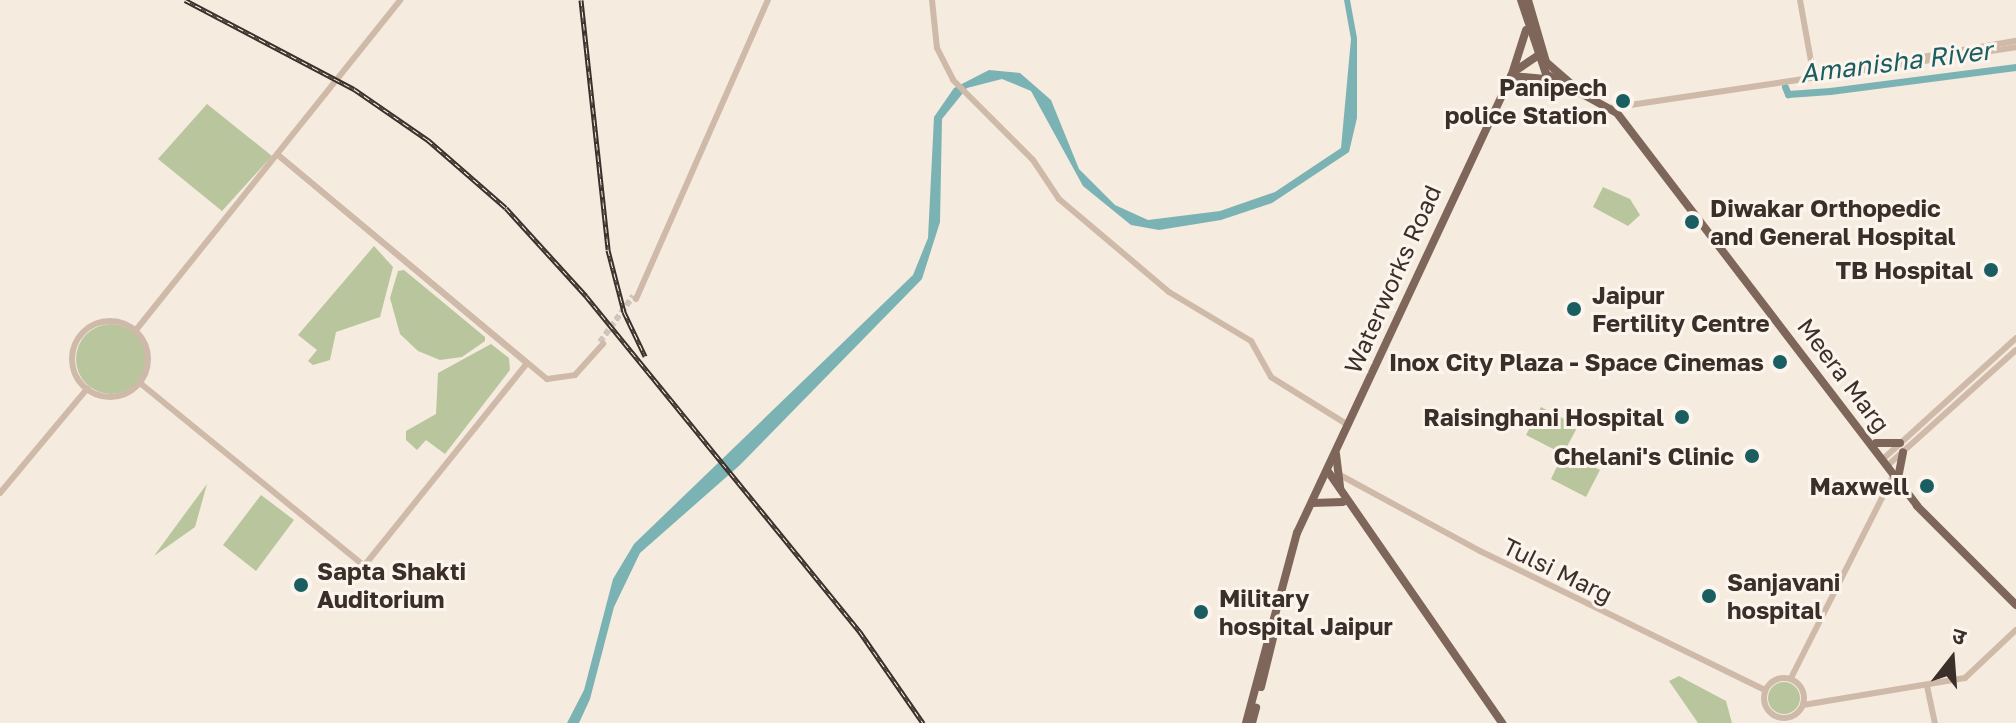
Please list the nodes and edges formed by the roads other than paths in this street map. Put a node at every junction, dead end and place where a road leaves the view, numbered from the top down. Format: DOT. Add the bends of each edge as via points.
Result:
graph roads {
  1 [pos="400,0"];
  2 [pos="768,0"];
  3 [pos="932,0"];
  4 [pos="1521,0"];
  5 [pos="1528,0"];
  6 [pos="1800,0"];
  7 [pos="1527,25"];
  8 [pos="2016,41"];
  9 [pos="2016,47"];
  10 [pos="1538,52"];
  11 [pos="1517,61"];
  12 [pos="1511,75"];
  13 [pos="1817,75"];
  14 [pos="1556,83"];
  15 [pos="1614,108"];
  16 [pos="278,155"];
  17 [pos="635,297"];
  18 [pos="136,330"];
  19 [pos="2016,338"];
  20 [pos="601,343"];
  21 [pos="2016,350"];
  22 [pos="527,363"];
  23 [pos="140,383"];
  24 [pos="87,389"];
  25 [pos="1348,425"];
  26 [pos="1876,443"];
  27 [pos="1900,443"];
  28 [pos="1335,452"];
  29 [pos="1903,452"];
  30 [pos="1891,466"];
  31 [pos="1326,473"];
  32 [pos="1340,475"];
  33 [pos="1340,489"];
  34 [pos="0,493"];
  35 [pos="1343,502"];
  36 [pos="1312,503"];
  37 [pos="2016,598"];
  38 [pos="2016,605"];
  39 [pos="2016,630"];
  40 [pos="1791,678"];
  41 [pos="1472,683"];
  42 [pos="1927,686"];
  43 [pos="1765,690"];
  44 [pos="1803,705"];
  45 [pos="1773,719"];
  46 [pos="1249,723"];
  47 [pos="1500,723"];
  48 [pos="1935,723"];
  1 -- 16 [label="street"];
  2 -- 17 [label="street"];
  3 -- 25 [label="street" via="944,64 989,119 1033,160 1059,199 1169,292 1251,341 1271,377"];
  4 -- 7 [label="main road, Meera Marg"];
  5 -- 10 [label="main road"];
  6 -- 13 [label="street"];
  7 -- 10 [label="main road, Meera Marg"];
  7 -- 11 [label="main road, Waterworks Road"];
  8 -- 13 [label="street"];
  9 -- 13 [label="street"];
  10 -- 11 [label="main road"];
  10 -- 12 [label="main road"];
  10 -- 14 [label="main road, Meera Marg"];
  10 -- 15 [label="main road, Meera Marg" via="1559,77"];
  11 -- 12 [label="main road, Waterworks Road"];
  12 -- 14 [label="main road" via="1529,73"];
  12 -- 25 [label="main road, Waterworks Road"];
  13 -- 15 [label="street"];
  14 -- 15 [label="main road, Meera Marg"];
  15 -- 26 [label="main road, Meera Marg"];
  15 -- 30 [label="main road, Meera Marg"];
  16 -- 18 [label="street"];
  16 -- 22 [label="street"];
  18 -- 23 [label="street" via="148,350"];
  18 -- 24 [label="street" via="113,321 80,335 73,370"];
  19 -- 27 [label="street"];
  20 -- 22 [label="street" via="579,368 547,379"];
  21 -- 29 [label="street"];
  22 -- 23 [label="street" via="364,566"];
  23 -- 24 [label="street" via="115,397"];
  24 -- 34 [label="street"];
  25 -- 28 [label="main road, Waterworks Road"];
  26 -- 27 [label="main road"];
  26 -- 30 [label="main road, Meera Marg"];
  27 -- 30 [label="street"];
  28 -- 31 [label="main road, Waterworks Road"];
  28 -- 32 [label="main road"];
  29 -- 30 [label="main road"];
  30 -- 37 [label="main road, Meera Marg" via="1949,536"];
  30 -- 38 [label="main road, Meera Marg" via="1945,540"];
  30 -- 40 [label="street"];
  31 -- 33 [label="main road"];
  31 -- 35 [label="main road"];
  31 -- 36 [label="main road, Waterworks Road"];
  32 -- 33 [label="main road"];
  32 -- 43 [label="street, Tulsi Marg" via="1480,551"];
  33 -- 41 [label="main road"];
  35 -- 36 [label="main road"];
  35 -- 41 [label="main road"];
  36 -- 46 [label="main road, Waterworks Road"];
  39 -- 42 [label="street" via="1972,675"];
  40 -- 43 [label="street" via="1779,678"];
  40 -- 44 [label="street" via="1804,692"];
  41 -- 47 [label="main road"];
  42 -- 44 [label="street"];
  42 -- 48 [label="street"];
  43 -- 45 [label="street" via="1765,706"];
  44 -- 45 [label="street" via="1790,717"];
}
